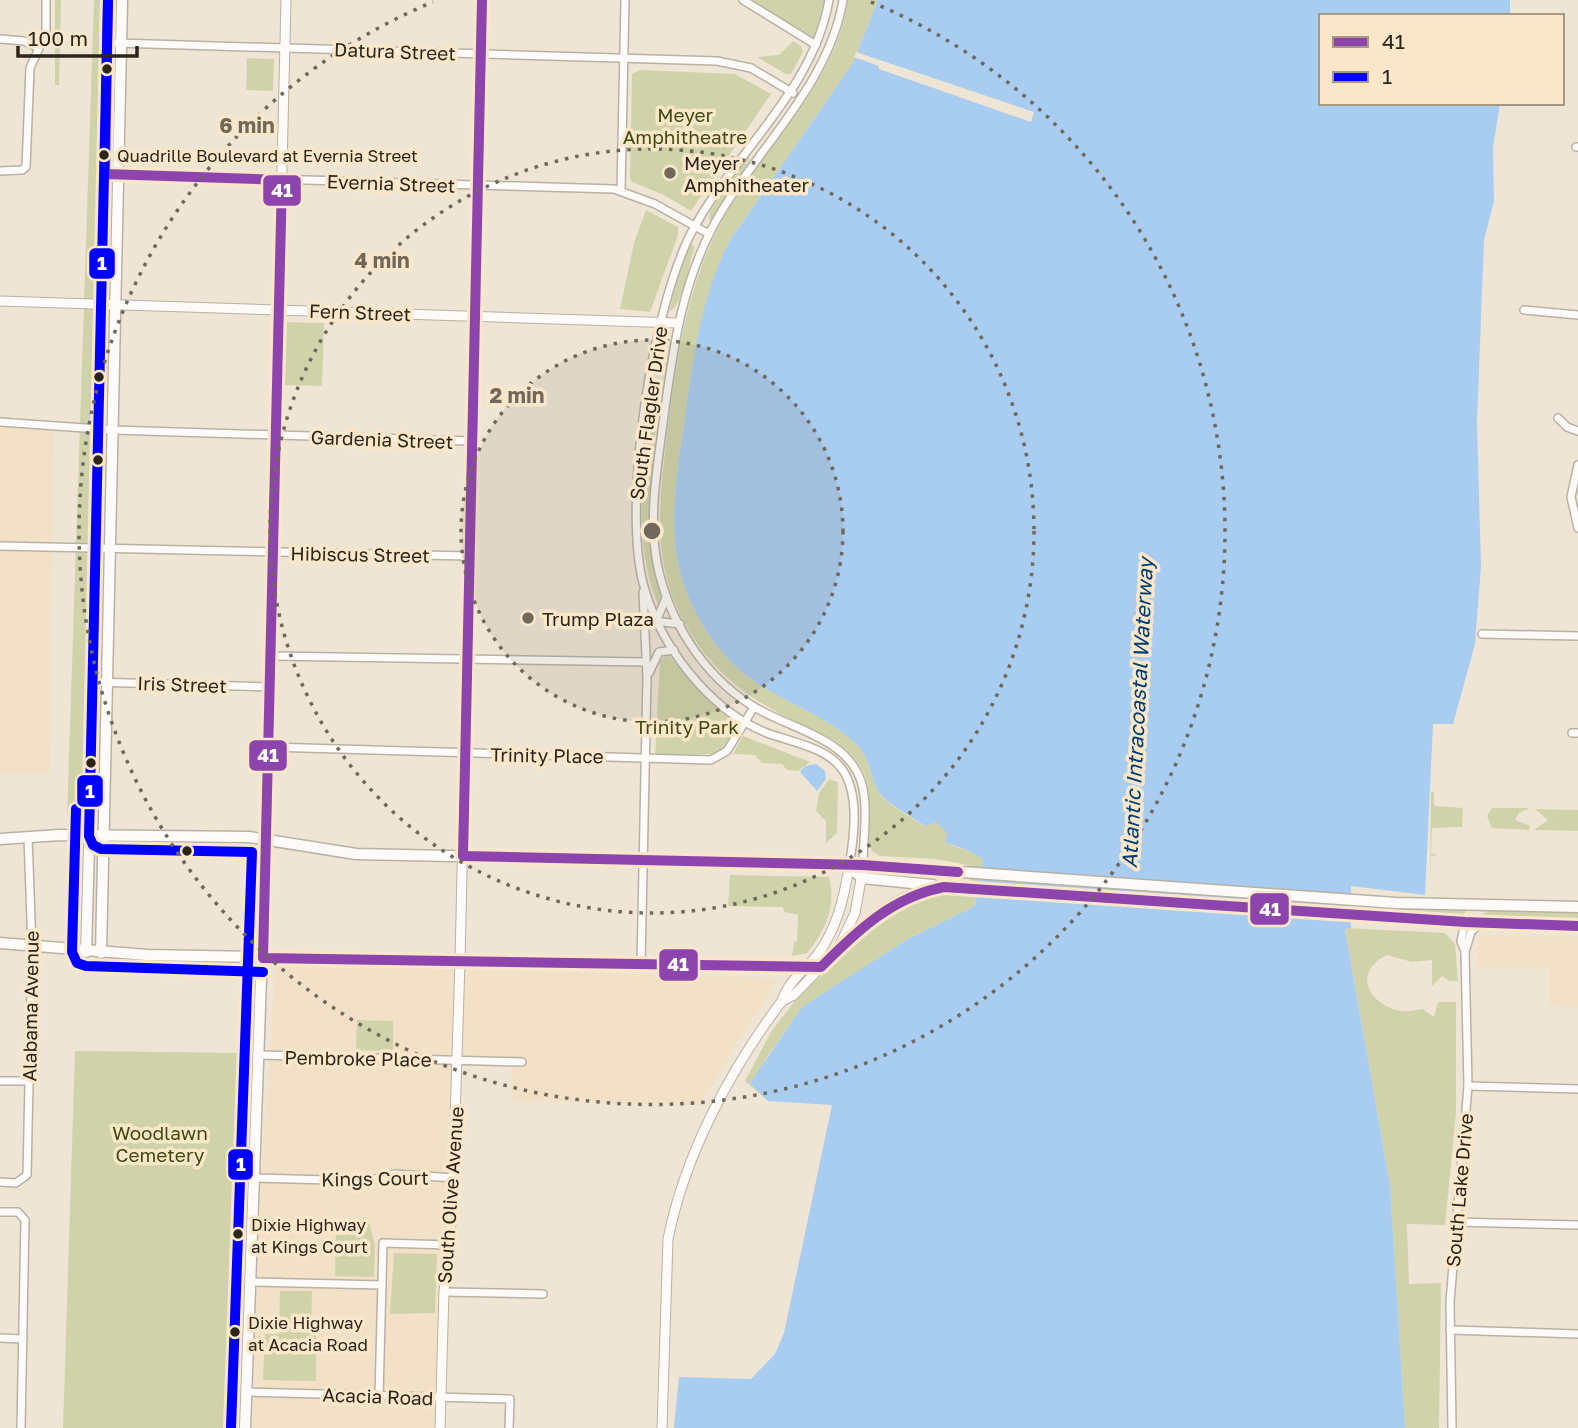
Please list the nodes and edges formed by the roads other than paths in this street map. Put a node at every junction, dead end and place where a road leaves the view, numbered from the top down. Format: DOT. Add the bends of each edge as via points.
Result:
graph roads {
  1 [pos="46,0"];
  2 [pos="108,0"];
  3 [pos="122,0"];
  4 [pos="286,0"];
  5 [pos="482,0"];
  6 [pos="625,0"];
  7 [pos="743,0"];
  8 [pos="829,0"];
  9 [pos="843,0"];
  10 [pos="0,39"];
  11 [pos="107,43"];
  12 [pos="121,44"];
  13 [pos="816,45"];
  14 [pos="37,47"];
  15 [pos="285,48"];
  16 [pos="481,53"];
  17 [pos="622,58"];
  18 [pos="790,91"];
  19 [pos="800,97"];
  20 [pos="0,171"];
  21 [pos="104,174"];
  22 [pos="119,174"];
  23 [pos="282,180"];
  24 [pos="477,186"];
  25 [pos="621,190"];
  26 [pos="695,226"];
  27 [pos="709,234"];
  28 [pos="0,302"];
  29 [pos="101,305"];
  30 [pos="116,306"];
  31 [pos="279,310"];
  32 [pos="1524,310"];
  33 [pos="1578,315"];
  34 [pos="474,317"];
  35 [pos="660,321"];
  36 [pos="678,323"];
  37 [pos="1558,418"];
  38 [pos="0,422"];
  39 [pos="107,430"];
  40 [pos="1578,431"];
  41 [pos="276,436"];
  42 [pos="471,441"];
  43 [pos="1578,465"];
  44 [pos="1578,528"];
  45 [pos="0,546"];
  46 [pos="96,548"];
  47 [pos="110,548"];
  48 [pos="274,552"];
  49 [pos="469,556"];
  50 [pos="644,587"];
  51 [pos="666,594"];
  52 [pos="657,619"];
  53 [pos="645,624"];
  54 [pos="680,624"];
  55 [pos="1482,634"];
  56 [pos="1578,636"];
  57 [pos="674,650"];
  58 [pos="272,656"];
  59 [pos="466,660"];
  60 [pos="645,662"];
  61 [pos="648,677"];
  62 [pos="92,682"];
  63 [pos="107,682"];
  64 [pos="271,687"];
  65 [pos="754,707"];
  66 [pos="746,722"];
  67 [pos="270,747"];
  68 [pos="464,753"];
  69 [pos="644,759"];
  70 [pos="89,835"];
  71 [pos="103,835"];
  72 [pos="28,836"];
  73 [pos="266,838"];
  74 [pos="0,839"];
  75 [pos="463,856"];
  76 [pos="642,859"];
  77 [pos="849,867"];
  78 [pos="863,872"];
  79 [pos="944,887"];
  80 [pos="1487,905"];
  81 [pos="1578,907"];
  82 [pos="1465,922"];
  83 [pos="1480,923"];
  84 [pos="1578,926"];
  85 [pos="0,943"];
  86 [pos="32,948"];
  87 [pos="836,951"];
  88 [pos="86,952"];
  89 [pos="101,953"];
  90 [pos="1465,953"];
  91 [pos="263,958"];
  92 [pos="460,961"];
  93 [pos="641,965"];
  94 [pos="806,967"];
  95 [pos="821,967"];
  96 [pos="782,1001"];
  97 [pos="260,1055"];
  98 [pos="457,1060"];
  99 [pos="522,1062"];
  100 [pos="0,1081"];
  101 [pos="29,1081"];
  102 [pos="1468,1086"];
  103 [pos="1578,1089"];
  104 [pos="255,1178"];
  105 [pos="454,1178"];
  106 [pos="0,1182"];
  107 [pos="0,1212"];
  108 [pos="1455,1222"];
  109 [pos="1578,1225"];
  110 [pos="449,1245"];
  111 [pos="251,1282"];
  112 [pos="382,1285"];
  113 [pos="444,1292"];
  114 [pos="543,1294"];
  115 [pos="1450,1330"];
  116 [pos="1578,1334"];
  117 [pos="0,1338"];
  118 [pos="23,1339"];
  119 [pos="247,1392"];
  120 [pos="379,1396"];
  121 [pos="441,1398"];
  122 [pos="22,1428"];
  123 [pos="245,1428"];
  124 [pos="440,1428"];
  125 [pos="509,1428"];
  126 [pos="662,1428"];
  127 [pos="1452,1428"];
  1 -- 14 [label="street" via="46,33"];
  2 -- 11 [label="main road"];
  3 -- 12 [label="main road"];
  4 -- 15 [label="street"];
  5 -- 16 [label="street"];
  6 -- 17 [label="street"];
  7 -- 13 [label="street"];
  8 -- 13 [label="street, South Flagler Drive"];
  9 -- 19 [label="street, South Flagler Drive" via="827,54"];
  10 -- 14 [label="street"];
  11 -- 12 [label="street, Datura Street"];
  11 -- 21 [label="main road"];
  12 -- 15 [label="street, Datura Street"];
  12 -- 22 [label="main road"];
  13 -- 18 [label="street, South Flagler Drive"];
  14 -- 20 [label="street" via="30,68 26,169"];
  15 -- 16 [label="street, Datura Street"];
  15 -- 23 [label="street"];
  16 -- 17 [label="street, Datura Street"];
  16 -- 24 [label="street"];
  17 -- 18 [label="street, Datura Street" via="740,64"];
  17 -- 25 [label="street"];
  18 -- 19 [label="street, Datura Street"];
  18 -- 26 [label="street, South Flagler Drive"];
  19 -- 27 [label="street, South Flagler Drive"];
  21 -- 22 [label="street, Evernia Street"];
  21 -- 29 [label="main road"];
  22 -- 23 [label="street, Evernia Street"];
  22 -- 30 [label="main road"];
  23 -- 24 [label="street, Evernia Street"];
  23 -- 31 [label="street"];
  24 -- 25 [label="street, Evernia Street"];
  24 -- 34 [label="street"];
  25 -- 26 [label="street, Evernia Street"];
  26 -- 27 [label="street, Evernia Street"];
  26 -- 35 [label="street, South Flagler Drive" via="679,256"];
  27 -- 36 [label="street, South Flagler Drive"];
  28 -- 29 [label="street, Fern Street"];
  29 -- 30 [label="street, Fern Street"];
  29 -- 39 [label="main road"];
  30 -- 31 [label="street, Fern Street"];
  30 -- 39 [label="main road"];
  31 -- 34 [label="street, Fern Street"];
  31 -- 41 [label="street"];
  32 -- 33 [label="street"];
  34 -- 35 [label="street, Fern Street"];
  34 -- 42 [label="street"];
  35 -- 36 [label="street, Fern Street"];
  35 -- 50 [label="street, South Flagler Drive" via="635,514"];
  36 -- 51 [label="street, South Flagler Drive" via="653,516"];
  37 -- 40 [label="street"];
  38 -- 39 [label="street, Gardenia Street"];
  39 -- 41 [label="street, Gardenia Street"];
  39 -- 46 [label="main road"];
  39 -- 47 [label="main road"];
  41 -- 42 [label="street, Gardenia Street"];
  41 -- 48 [label="street"];
  42 -- 49 [label="street"];
  43 -- 44 [label="street" via="1571,497"];
  45 -- 46 [label="street, Hibiscus Street"];
  46 -- 47 [label="street, Hibiscus Street"];
  46 -- 62 [label="main road"];
  47 -- 48 [label="street, Hibiscus Street"];
  47 -- 63 [label="main road"];
  48 -- 49 [label="street, Hibiscus Street"];
  48 -- 58 [label="street"];
  49 -- 59 [label="street"];
  50 -- 52 [label="street, South Flagler Drive"];
  50 -- 53 [label="street"];
  51 -- 52 [label="street"];
  51 -- 54 [label="street, South Flagler Drive"];
  52 -- 53 [label="street"];
  52 -- 54 [label="street"];
  52 -- 57 [label="street, South Flagler Drive"];
  53 -- 60 [label="street"];
  54 -- 65 [label="street, South Flagler Drive" via="710,671"];
  55 -- 56 [label="street"];
  57 -- 61 [label="street" via="654,656"];
  57 -- 66 [label="street, South Flagler Drive" via="708,694"];
  58 -- 59 [label="street"];
  58 -- 64 [label="street"];
  59 -- 60 [label="street"];
  59 -- 68 [label="street"];
  60 -- 61 [label="street"];
  61 -- 69 [label="street"];
  62 -- 63 [label="street, Iris Street"];
  62 -- 70 [label="main road"];
  63 -- 64 [label="street, Iris Street"];
  63 -- 71 [label="main road"];
  64 -- 67 [label="street"];
  65 -- 66 [label="street, Trinity Place"];
  65 -- 78 [label="street, South Flagler Drive" via="829,744 855,768 863,792"];
  66 -- 69 [label="street, Trinity Place" via="717,759"];
  66 -- 77 [label="street, South Flagler Drive" via="830,756 843,771 853,796"];
  67 -- 68 [label="street, Trinity Place"];
  67 -- 73 [label="street"];
  68 -- 69 [label="street, Trinity Place"];
  68 -- 75 [label="street"];
  69 -- 76 [label="street"];
  70 -- 71 [label="main road"];
  70 -- 72 [label="main road"];
  70 -- 88 [label="main road"];
  71 -- 73 [label="main road"];
  71 -- 89 [label="main road"];
  72 -- 74 [label="main road"];
  72 -- 86 [label="street, Alabama Avenue"];
  73 -- 75 [label="main road" via="356,854"];
  73 -- 91 [label="main road"];
  75 -- 76 [label="main road"];
  75 -- 92 [label="street, South Olive Avenue"];
  76 -- 77 [label="main road"];
  76 -- 93 [label="street"];
  77 -- 78 [label="main road"];
  77 -- 94 [label="street, South Flagler Drive" via="835,924"];
  78 -- 79 [label="main road"];
  78 -- 80 [label="main road" via="960,872"];
  78 -- 87 [label="street, South Flagler Drive" via="852,922"];
  79 -- 82 [label="main road"];
  79 -- 87 [label="main road" via="902,898"];
  80 -- 81 [label="main road"];
  80 -- 82 [label="main road"];
  82 -- 83 [label="main road"];
  82 -- 90 [label="street, South Lake Drive" via="1461,941"];
  83 -- 84 [label="main road"];
  83 -- 90 [label="street, South Lake Drive" via="1471,932"];
  85 -- 86 [label="main road"];
  86 -- 88 [label="main road"];
  86 -- 101 [label="street, Alabama Avenue"];
  87 -- 95 [label="main road, South Flagler Drive"];
  88 -- 89 [label="main road"];
  89 -- 91 [label="main road"];
  90 -- 102 [label="street, South Lake Drive"];
  91 -- 92 [label="main road"];
  91 -- 97 [label="main road"];
  92 -- 93 [label="main road"];
  92 -- 98 [label="street, South Olive Avenue"];
  93 -- 94 [label="main road"];
  94 -- 95 [label="main road"];
  94 -- 96 [label="street, South Flagler Drive" via="786,989"];
  95 -- 96 [label="street, South Flagler Drive"];
  96 -- 126 [label="street, South Flagler Drive" via="713,1112 675,1211 668,1248"];
  97 -- 98 [label="street, Pembroke Place"];
  97 -- 104 [label="main road"];
  98 -- 99 [label="street, Pembroke Place"];
  98 -- 105 [label="street, South Olive Avenue"];
  100 -- 101 [label="street"];
  101 -- 106 [label="street, Alabama Avenue" via="27,1175 16,1183"];
  102 -- 103 [label="street"];
  102 -- 108 [label="street, South Lake Drive"];
  104 -- 105 [label="street, Kings Court" via="366,1181 396,1174"];
  104 -- 111 [label="main road"];
  105 -- 110 [label="street, South Olive Avenue"];
  107 -- 118 [label="street" via="23,1215"];
  108 -- 109 [label="street"];
  108 -- 115 [label="street, South Lake Drive"];
  110 -- 112 [label="street" via="383,1243"];
  110 -- 113 [label="street, South Olive Avenue"];
  111 -- 112 [label="street"];
  111 -- 119 [label="main road"];
  112 -- 120 [label="street"];
  113 -- 114 [label="street"];
  113 -- 121 [label="street, South Olive Avenue"];
  115 -- 116 [label="street"];
  115 -- 127 [label="street, South Lake Drive"];
  117 -- 118 [label="street"];
  118 -- 122 [label="street"];
  119 -- 120 [label="street, Acacia Road"];
  119 -- 123 [label="main road"];
  120 -- 121 [label="street, Acacia Road"];
  121 -- 124 [label="street, South Olive Avenue"];
  121 -- 125 [label="street, Acacia Road" via="510,1399"];
}
